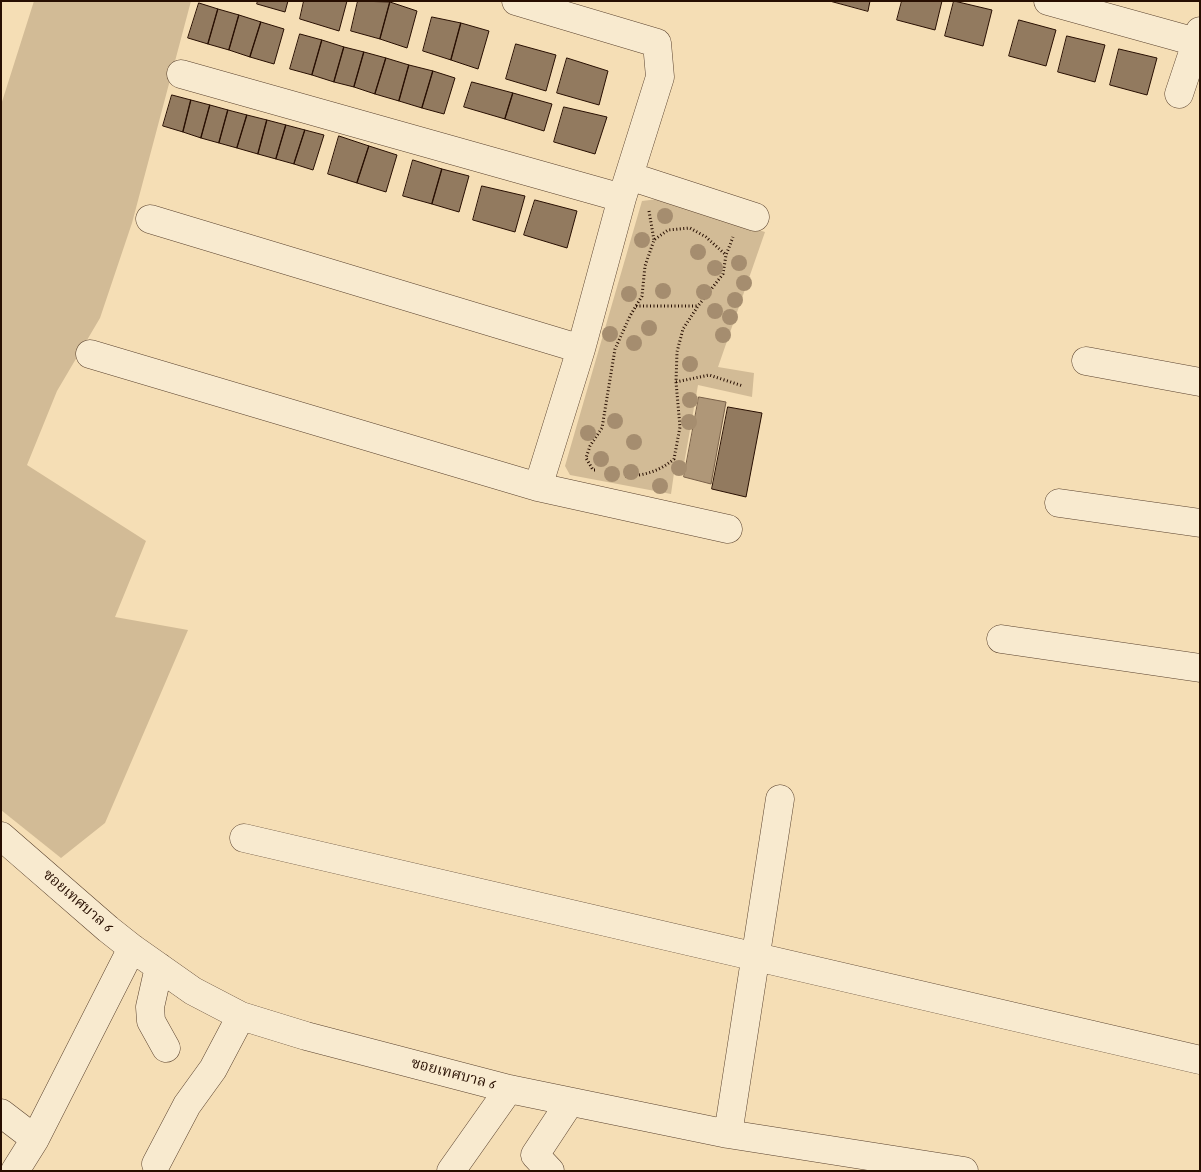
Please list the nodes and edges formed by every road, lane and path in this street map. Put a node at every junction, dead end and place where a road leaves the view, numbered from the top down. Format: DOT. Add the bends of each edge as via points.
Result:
graph roads {
  1 [pos="516,1"];
  2 [pos="1048,1"];
  3 [pos="1198,37"];
  4 [pos="181,74"];
  5 [pos="1179,94"];
  6 [pos="626,187"];
  7 [pos="749,215"];
  8 [pos="150,219"];
  9 [pos="726,255"];
  10 [pos="636,306"];
  11 [pos="698,306"];
  12 [pos="581,349"];
  13 [pos="90,354"];
  14 [pos="1086,361"];
  15 [pos="676,382"];
  16 [pos="1200,382"];
  17 [pos="743,386"];
  18 [pos="601,472"];
  19 [pos="616,476"];
  20 [pos="538,487"];
  21 [pos="1059,503"];
  22 [pos="1200,523"];
  23 [pos="728,530"];
  24 [pos="1000,639"];
  25 [pos="1200,668"];
  26 [pos="780,799"];
  27 [pos="1,836"];
  28 [pos="244,838"];
  29 [pos="132,948"];
  30 [pos="755,958"];
  31 [pos="159,967"];
  32 [pos="241,1016"];
  33 [pos="166,1048"];
  34 [pos="1200,1060"];
  35 [pos="509,1090"];
  36 [pos="570,1102"];
  37 [pos="1,1113"];
  38 [pos="728,1134"];
  39 [pos="35,1139"];
  40 [pos="847,1162"];
  41 [pos="156,1164"];
  42 [pos="536,1166"];
  43 [pos="15,1171"];
  44 [pos="451,1171"];
  45 [pos="964,1171"];
  1 -- 6 [label="street" via="657,43 660,77"];
  2 -- 3 [label="street"];
  3 -- 5 [label="street"];
  4 -- 6 [label="street"];
  6 -- 7 [label="street"];
  6 -- 12 [label="street"];
  7 -- 9 [label="path"];
  8 -- 12 [label="street"];
  9 -- 10 [label="path" via="690,228 668,230 654,240 645,266 642,296"];
  9 -- 11 [label="path" via="722,274"];
  10 -- 11 [label="path"];
  10 -- 18 [label="path" via="615,349 602,428 586,458 593,470"];
  11 -- 15 [label="path" via="683,329 676,352"];
  12 -- 20 [label="street"];
  13 -- 20 [label="street"];
  14 -- 16 [label="street"];
  15 -- 17 [label="path" via="708,375"];
  15 -- 19 [label="path" via="680,427 674,459 663,468 639,476"];
  20 -- 23 [label="street"];
  21 -- 22 [label="street"];
  24 -- 25 [label="street"];
  26 -- 30 [label="street"];
  27 -- 29 [label="street, ซอยเทศบาล 6"];
  28 -- 30 [label="street"];
  29 -- 31 [label="street, ซอยเทศบาล 6"];
  29 -- 39 [label="street"];
  30 -- 34 [label="street"];
  30 -- 38 [label="street"];
  31 -- 32 [label="street, ซอยเทศบาล 6" via="194,991"];
  31 -- 33 [label="street" via="150,1007 151,1021"];
  32 -- 35 [label="street, ซอยเทศบาล 6"];
  32 -- 41 [label="street" via="214,1069 187,1105"];
  35 -- 36 [label="street, ซอยเทศบาล 6"];
  35 -- 44 [label="street"];
  36 -- 38 [label="street, ซอยเทศบาล 6"];
  36 -- 42 [label="street"];
  37 -- 39 [label="street"];
  38 -- 40 [label="street, ซอยเทศบาล 6"];
  39 -- 43 [label="street"];
  40 -- 45 [label="street, ซอยเทศบาล 6"];
}
